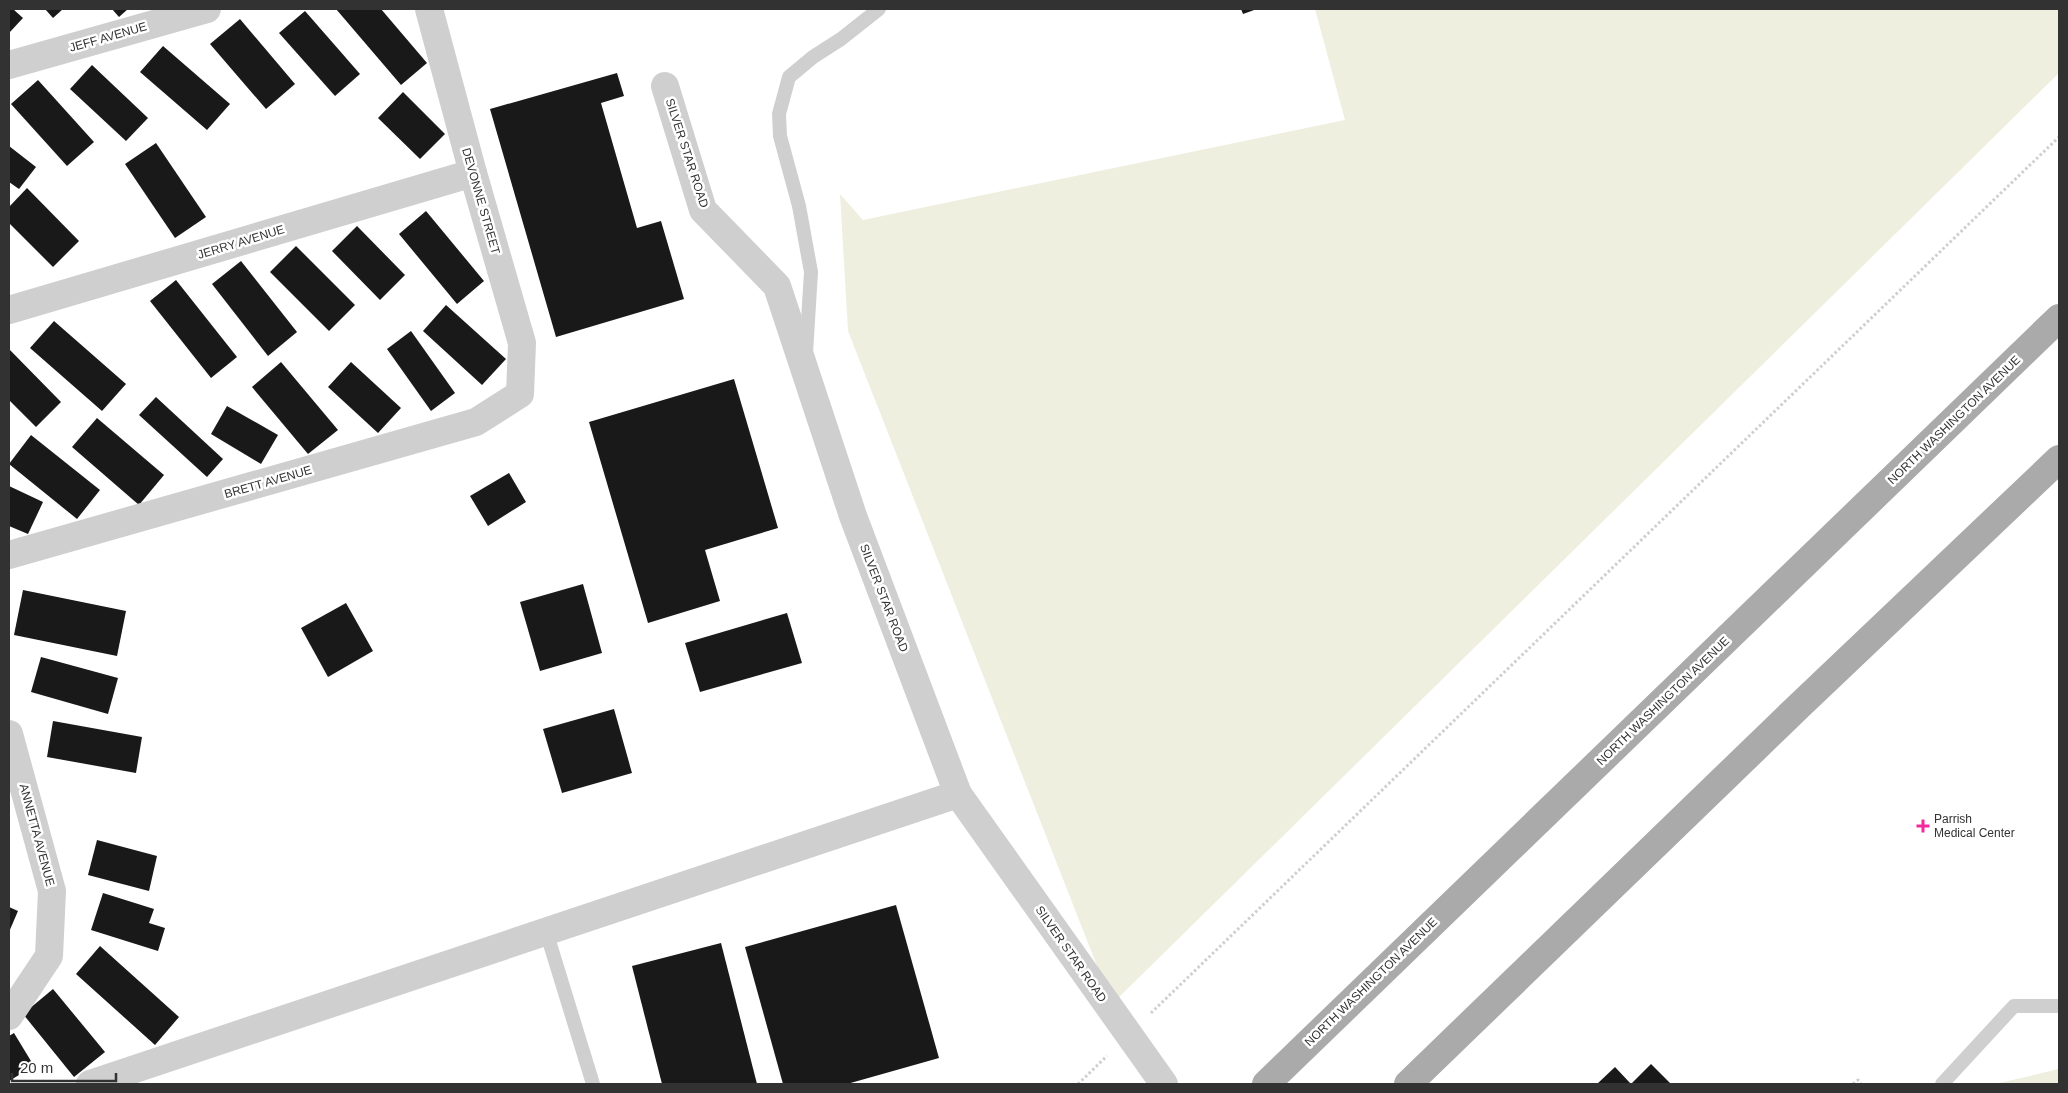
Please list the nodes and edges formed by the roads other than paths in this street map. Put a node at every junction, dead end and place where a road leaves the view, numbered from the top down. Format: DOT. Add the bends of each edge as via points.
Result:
graph roads {
  1 [pos="207,9"];
  2 [pos="429,9"];
  3 [pos="880,9"];
  4 [pos="9,66"];
  5 [pos="665,86"];
  6 [pos="473,173"];
  7 [pos="9,310"];
  8 [pos="2059,318"];
  9 [pos="805,371"];
  10 [pos="520,394"];
  11 [pos="2059,459"];
  12 [pos="9,555"];
  13 [pos="9,734"];
  14 [pos="958,794"];
  15 [pos="546,932"];
  16 [pos="2059,1006"];
  17 [pos="9,1016"];
  18 [pos="90,1084"];
  19 [pos="594,1084"];
  20 [pos="1164,1084"];
  21 [pos="1266,1084"];
  22 [pos="1408,1084"];
  23 [pos="1942,1084"];
  1 -- 4 [label="street, JEFF AVENUE"];
  2 -- 6 [label="street, DEVONNE STREET"];
  3 -- 9 [label="lane" via="790,78 779,114 780,136 799,206 811,272"];
  5 -- 9 [label="street, SILVER STAR ROAD" via="703,210 777,286"];
  6 -- 7 [label="street, JERRY AVENUE"];
  6 -- 10 [label="street, DEVONNE STREET" via="522,343"];
  8 -- 21 [label="main road, NORTH WASHINGTON AVENUE"];
  9 -- 14 [label="street, SILVER STAR ROAD" via="854,516"];
  10 -- 12 [label="street, BRETT AVENUE" via="476,422"];
  11 -- 22 [label="main road"];
  13 -- 17 [label="street, ANNETTA AVENUE" via="52,891 49,956"];
  14 -- 15 [label="street"];
  14 -- 20 [label="street, SILVER STAR ROAD"];
  15 -- 18 [label="street"];
  15 -- 19 [label="lane"];
  16 -- 23 [label="lane" via="2014,1006"];
}
